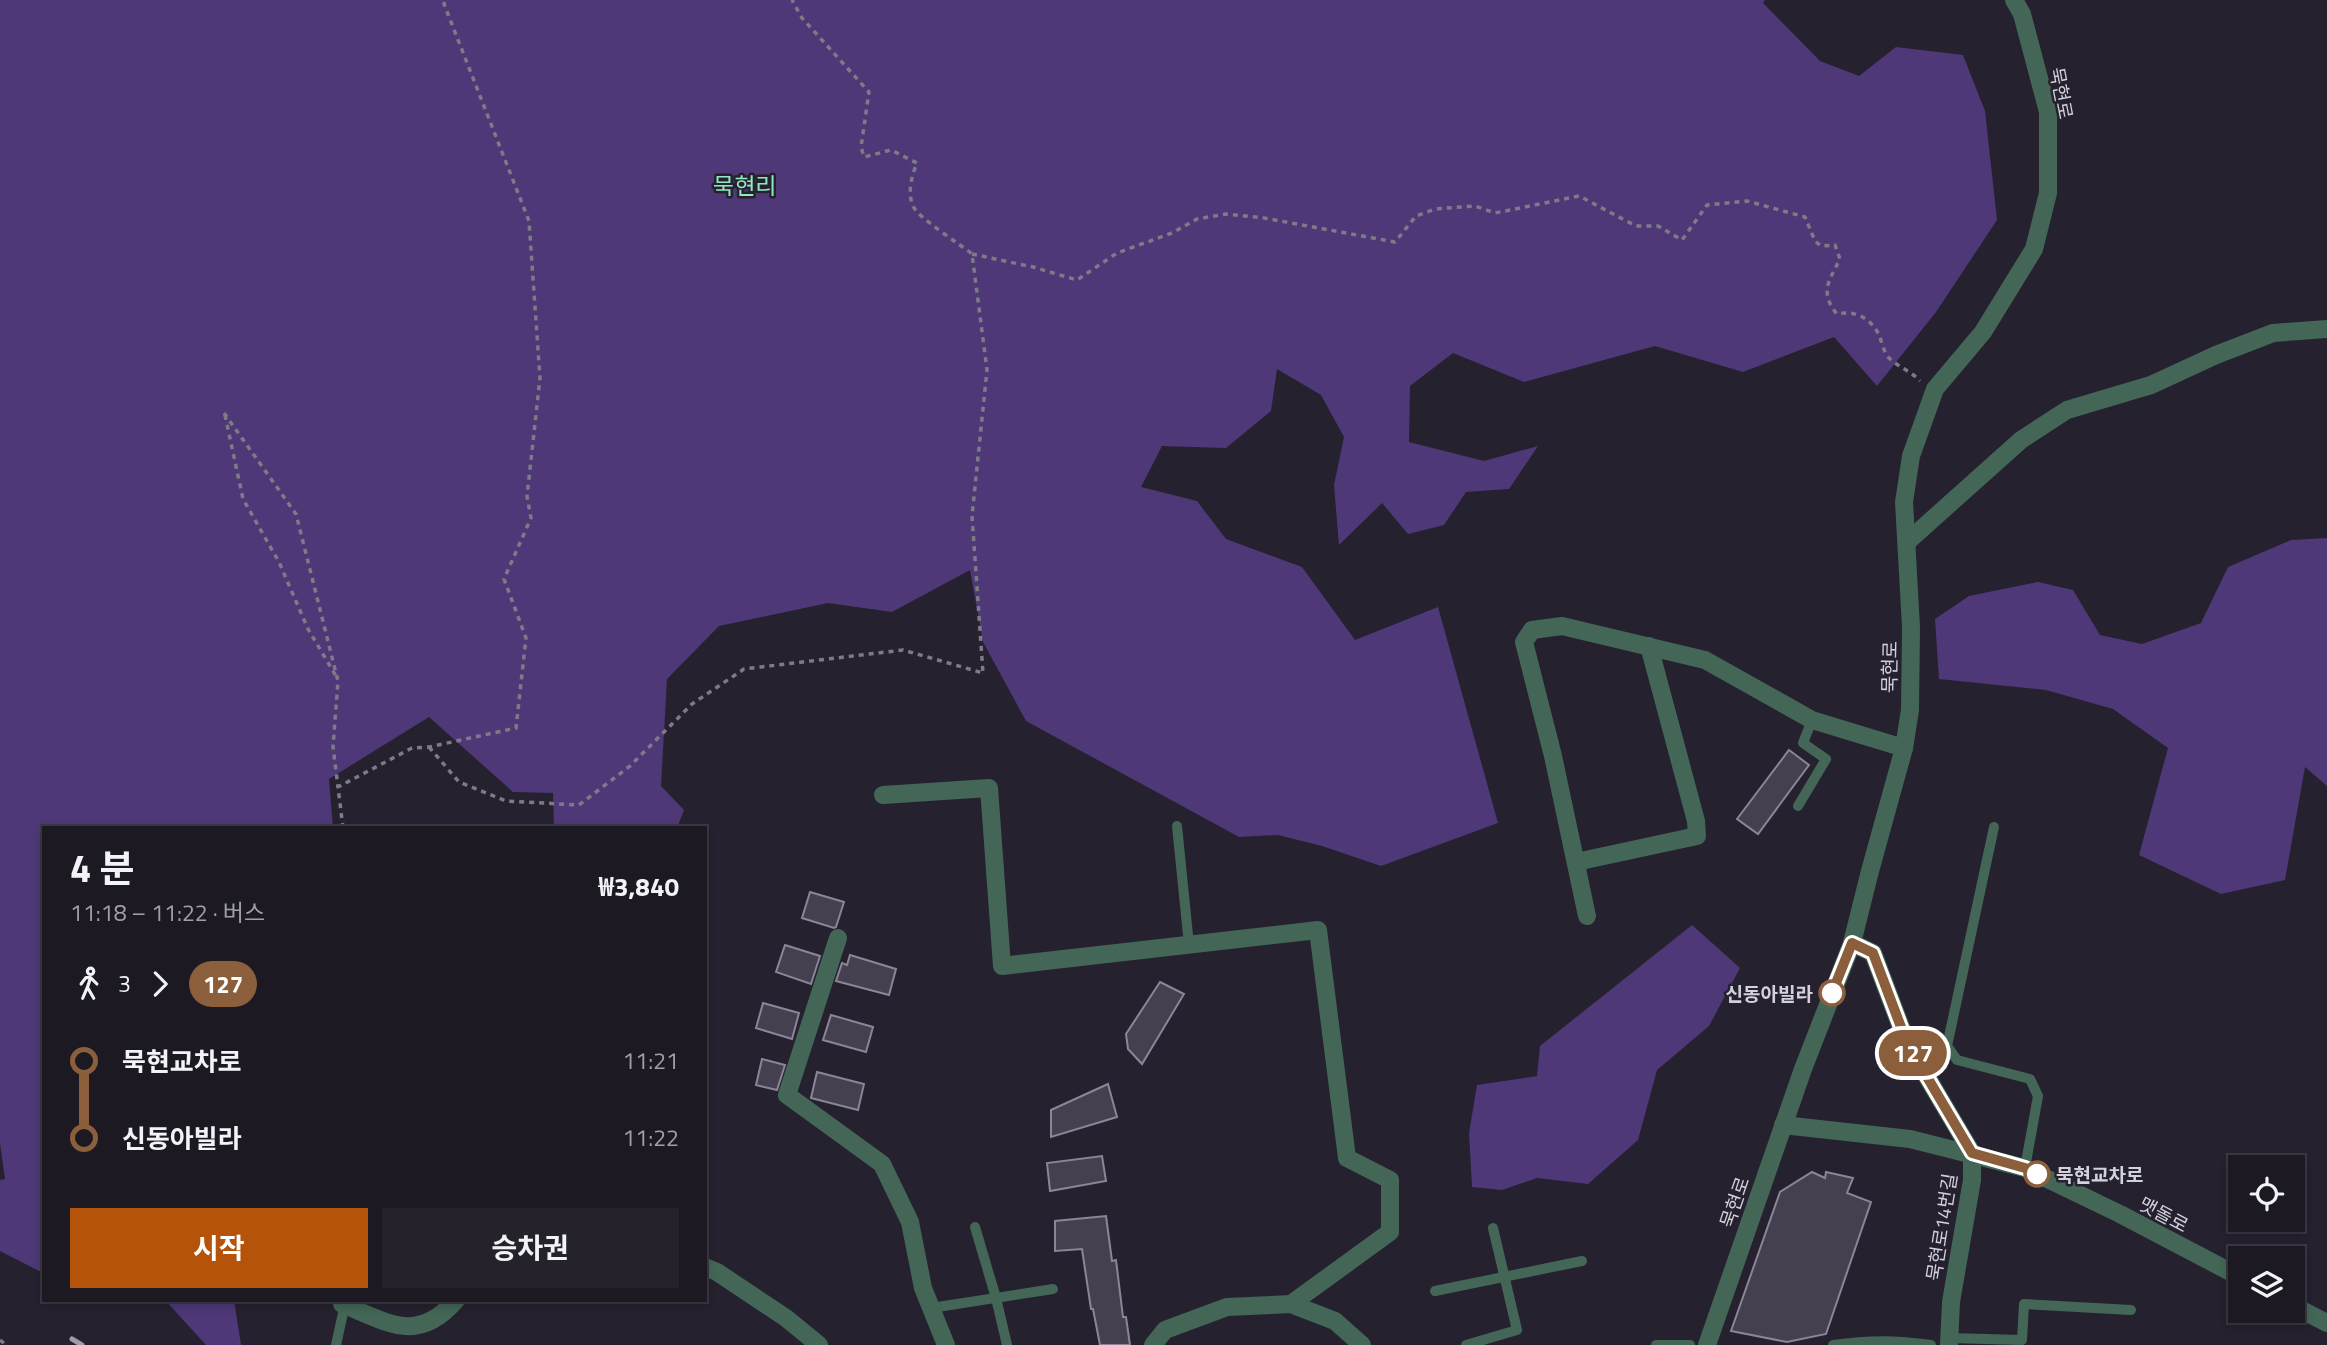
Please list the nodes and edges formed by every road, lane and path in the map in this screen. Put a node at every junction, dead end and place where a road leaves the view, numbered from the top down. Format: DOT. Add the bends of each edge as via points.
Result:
graph roads {
  1 [pos="445,0"];
  2 [pos="792,0"];
  3 [pos="2014,0"];
  4 [pos="972,254"];
  5 [pos="2327,329"];
  6 [pos="1935,389"];
  7 [pos="1907,542"];
  8 [pos="1649,646"];
  9 [pos="338,681"];
  10 [pos="1812,720"];
  11 [pos="429,747"];
  12 [pos="1905,748"];
  13 [pos="338,787"];
  14 [pos="883,795"];
  15 [pos="1798,806"];
  16 [pos="343,826"];
  17 [pos="1177,827"];
  18 [pos="1994,827"];
  19 [pos="1577,862"];
  20 [pos="1587,916"];
  21 [pos="838,938"];
  22 [pos="1852,943"];
  23 [pos="1189,945"];
  24 [pos="1783,1125"];
  25 [pos="1972,1153"];
  26 [pos="2025,1168"];
  27 [pos="975,1227"];
  28 [pos="1493,1228"];
  29 [pos="1582,1261"];
  30 [pos="707,1268"];
  31 [pos="2228,1271"];
  32 [pos="1504,1276"];
  33 [pos="1053,1289"];
  34 [pos="1435,1291"];
  35 [pos="996,1298"];
  36 [pos="341,1302"];
  37 [pos="454,1302"];
  38 [pos="1291,1304"];
  39 [pos="931,1308"];
  40 [pos="2131,1310"];
  41 [pos="2305,1312"];
  42 [pos="2327,1323"];
  43 [pos="0,1340"];
  44 [pos="1160,1340"];
  45 [pos="1949,1341"];
  46 [pos="6,1345"];
  47 [pos="336,1345"];
  48 [pos="819,1345"];
  49 [pos="946,1345"];
  50 [pos="1007,1345"];
  51 [pos="1362,1345"];
  52 [pos="1466,1345"];
  53 [pos="1656,1345"];
  54 [pos="1690,1345"];
  55 [pos="1707,1345"];
  56 [pos="1833,1345"];
  57 [pos="1931,1345"];
  1 -- 11 [label="path" via="529,221 540,378 527,496 531,518 504,579 526,638 516,727"];
  2 -- 4 [label="path" via="802,18 869,92 863,157 891,150 918,163 911,177 913,205"];
  3 -- 6 [label="street, 묵현로" via="2022,14 2048,112 2048,193 2034,250 1983,332"];
  4 -- 6 [label="path" via="1077,280 1117,253 1197,219 1226,214 1395,242 1416,216 1435,209 1475,206 1495,213 1579,196 1636,226 1658,226 1682,240 1707,205 1748,201 1805,217 1815,241 1821,246 1835,245 1840,259 1827,301 1837,314 1848,311 1862,316 1877,332 1889,358"];
  4 -- 11 [label="path" via="987,370 972,516 984,673 903,650 744,669 692,704 630,766 579,805 506,800 459,782"];
  5 -- 7 [label="street" via="2273,333 2151,385 2067,410 2021,440"];
  6 -- 7 [label="street, 묵현로" via="1911,456 1904,502"];
  7 -- 12 [label="street, 묵현로" via="1911,626"];
  8 -- 10 [label="street" via="1705,660"];
  8 -- 19 [label="street" via="1697,836"];
  8 -- 19 [label="street" via="1562,626 1532,630 1524,642"];
  9 -- 9 [label="path" via="296,514 224,413 243,499"];
  9 -- 13 [label="path" via="333,747"];
  10 -- 12 [label="street"];
  10 -- 15 [label="lane" via="1803,743 1826,759"];
  11 -- 13 [label="path" via="412,748"];
  12 -- 22 [label="street, 묵현로"];
  13 -- 16 [label="path"];
  14 -- 23 [label="street" via="989,788 1002,966"];
  17 -- 23 [label="lane"];
  18 -- 26 [label="lane" via="1947,1046 1957,1060 2030,1079 2038,1096"];
  19 -- 20 [label="street"];
  21 -- 39 [label="street" via="788,1095 882,1164 910,1222"];
  22 -- 24 [label="street, 묵현로"];
  22 -- 25 [label="street, 묵현로14번길" via="1873,953 1907,1043"];
  23 -- 38 [label="street" via="1318,930 1347,1158 1390,1180 1390,1232"];
  24 -- 25 [label="street, 맷돌로" via="1910,1139"];
  24 -- 55 [label="street, 묵현로"];
  25 -- 26 [label="street, 맷돌로"];
  25 -- 45 [label="street, 묵현로14번길"];
  26 -- 31 [label="street, 맷돌로"];
  27 -- 35 [label="lane"];
  28 -- 32 [label="lane"];
  29 -- 32 [label="lane"];
  30 -- 48 [label="street" via="786,1318"];
  32 -- 34 [label="lane"];
  32 -- 52 [label="lane" via="1517,1329"];
  33 -- 35 [label="lane"];
  35 -- 39 [label="lane"];
  35 -- 50 [label="lane"];
  36 -- 37 [label="street" via="398,1327 424,1325"];
  36 -- 47 [label="lane"];
  38 -- 44 [label="street" via="1227,1307"];
  38 -- 51 [label="street" via="1335,1321"];
  39 -- 49 [label="street"];
  40 -- 45 [label="lane" via="2024,1304 2022,1340"];
  41 -- 42 [label="street"];
  43 -- 46 [label="path"];
  53 -- 54 [label="lane"];
  56 -- 57 [label="lane" via="1868,1340"];
}
